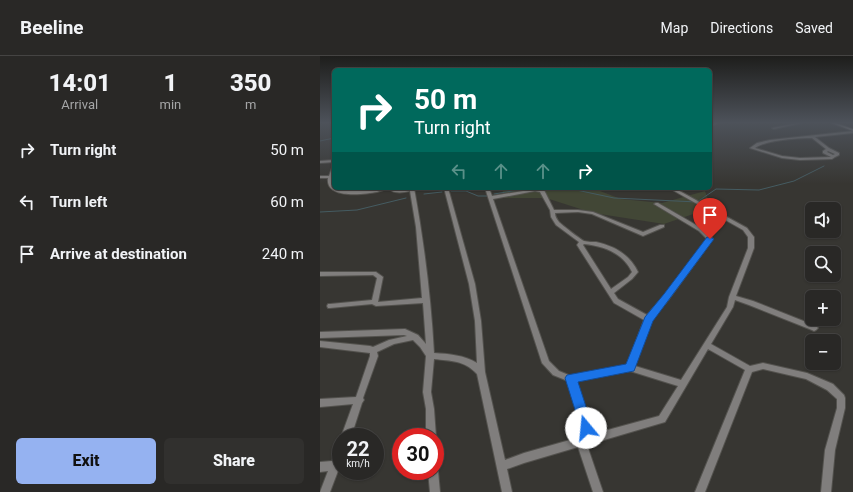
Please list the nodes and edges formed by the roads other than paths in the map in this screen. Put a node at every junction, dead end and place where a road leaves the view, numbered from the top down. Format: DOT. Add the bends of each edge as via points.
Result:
graph roads {
  1 [pos="764,143"];
  2 [pos="821,143"];
  3 [pos="320,162"];
  4 [pos="332,162"];
  5 [pos="332,173"];
  6 [pos="320,177"];
  7 [pos="331,177"];
  8 [pos="332,187"];
  9 [pos="334,190"];
  10 [pos="373,190"];
  11 [pos="393,190"];
  12 [pos="404,190"];
  13 [pos="412,190"];
  14 [pos="447,190"];
  15 [pos="488,190"];
  16 [pos="675,190"];
  17 [pos="490,198"];
  18 [pos="656,204"];
  19 [pos="552,212"];
  20 [pos="662,226"];
  21 [pos="582,242"];
  22 [pos="320,274"];
  23 [pos="610,293"];
  24 [pos="732,297"];
  25 [pos="426,300"];
  26 [pos="374,302"];
  27 [pos="330,306"];
  28 [pos="648,319"];
  29 [pos="814,328"];
  30 [pos="320,335"];
  31 [pos="416,337"];
  32 [pos="320,344"];
  33 [pos="708,345"];
  34 [pos="373,351"];
  35 [pos="430,356"];
  36 [pos="630,368"];
  37 [pos="749,369"];
  38 [pos="481,372"];
  39 [pos="571,378"];
  40 [pos="683,384"];
  41 [pos="360,400"];
  42 [pos="320,403"];
  43 [pos="349,428"];
  44 [pos="431,428"];
  45 [pos="586,441"];
  46 [pos="332,465"];
  47 [pos="503,466"];
  48 [pos="320,467"];
  49 [pos="332,473"];
  50 [pos="434,480"];
  51 [pos="325,492"];
  52 [pos="435,492"];
  53 [pos="507,492"];
  54 [pos="598,492"];
  55 [pos="700,492"];
  56 [pos="826,492"];
  1 -- 2 [label="street" via="752,148 782,157 832,158 833,156 824,152 828,149"];
  3 -- 4 [label="street"];
  5 -- 7 [label="street"];
  6 -- 7 [label="street"];
  7 -- 8 [label="street"];
  9 -- 10 [label="street" via="347,193"];
  11 -- 12 [label="street"];
  13 -- 25 [label="street" via="419,227"];
  14 -- 38 [label="street" via="472,284 478,321"];
  15 -- 17 [label="street"];
  16 -- 24 [label="street" via="745,229 750,237 752,248"];
  17 -- 19 [label="street" via="542,191"];
  17 -- 39 [label="street" via="546,363 556,373"];
  18 -- 28 [label="street" via="701,230 710,239"];
  19 -- 20 [label="street" via="593,213 643,234"];
  19 -- 21 [label="street" via="558,224"];
  21 -- 23 [label="street" via="580,245"];
  21 -- 23 [label="street" via="612,249 624,255 633,264 635,272"];
  22 -- 26 [label="street" via="374,273 380,277"];
  23 -- 28 [label="street" via="616,301"];
  24 -- 29 [label="street"];
  24 -- 33 [label="street" via="730,307"];
  25 -- 26 [label="street" via="376,304"];
  25 -- 35 [label="street"];
  26 -- 27 [label="street"];
  28 -- 36 [label="street"];
  30 -- 31 [label="street" via="405,332"];
  31 -- 34 [label="street" via="392,342"];
  31 -- 35 [label="street"];
  32 -- 34 [label="street"];
  33 -- 37 [label="street"];
  33 -- 40 [label="street"];
  34 -- 41 [label="street" via="374,356"];
  35 -- 38 [label="street" via="462,359 474,363"];
  35 -- 44 [label="street" via="427,392"];
  36 -- 39 [label="street"];
  36 -- 40 [label="street"];
  37 -- 55 [label="street"];
  37 -- 56 [label="street" via="763,366 807,376 830,386 841,398 841,408 830,450"];
  38 -- 47 [label="street"];
  39 -- 45 [label="street"];
  40 -- 45 [label="street" via="662,419"];
  41 -- 42 [label="street"];
  41 -- 43 [label="street"];
  45 -- 47 [label="street"];
  45 -- 54 [label="street"];
  46 -- 48 [label="street"];
  47 -- 53 [label="street"];
  49 -- 51 [label="street"];
  50 -- 52 [label="street"];
}
